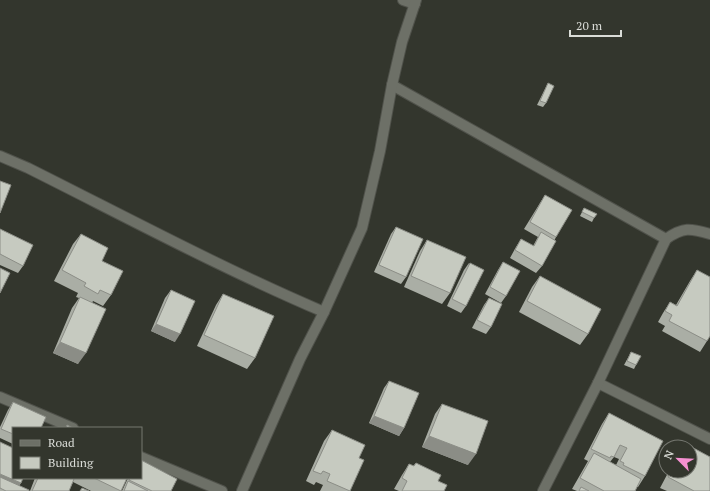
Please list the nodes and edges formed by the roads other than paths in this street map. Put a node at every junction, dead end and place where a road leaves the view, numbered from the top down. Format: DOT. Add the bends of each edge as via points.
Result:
graph roads {
  1 [pos="404,0"];
  2 [pos="416,2"];
  3 [pos="392,85"];
  4 [pos="0,156"];
  5 [pos="710,234"];
  6 [pos="666,239"];
  7 [pos="324,312"];
  8 [pos="598,383"];
  9 [pos="1,399"];
  10 [pos="71,427"];
  11 [pos="710,439"];
  12 [pos="142,457"];
  13 [pos="222,491"];
  14 [pos="242,491"];
  15 [pos="543,491"];
  1 -- 2 [label="street"];
  2 -- 3 [label="street" via="402,42"];
  3 -- 6 [label="street"];
  3 -- 7 [label="street" via="362,228"];
  4 -- 7 [label="street"];
  5 -- 6 [label="street" via="694,229 685,230"];
  6 -- 8 [label="street"];
  7 -- 14 [label="street" via="300,359"];
  8 -- 11 [label="street"];
  8 -- 15 [label="street"];
  9 -- 10 [label="street"];
  12 -- 13 [label="street"];
}
